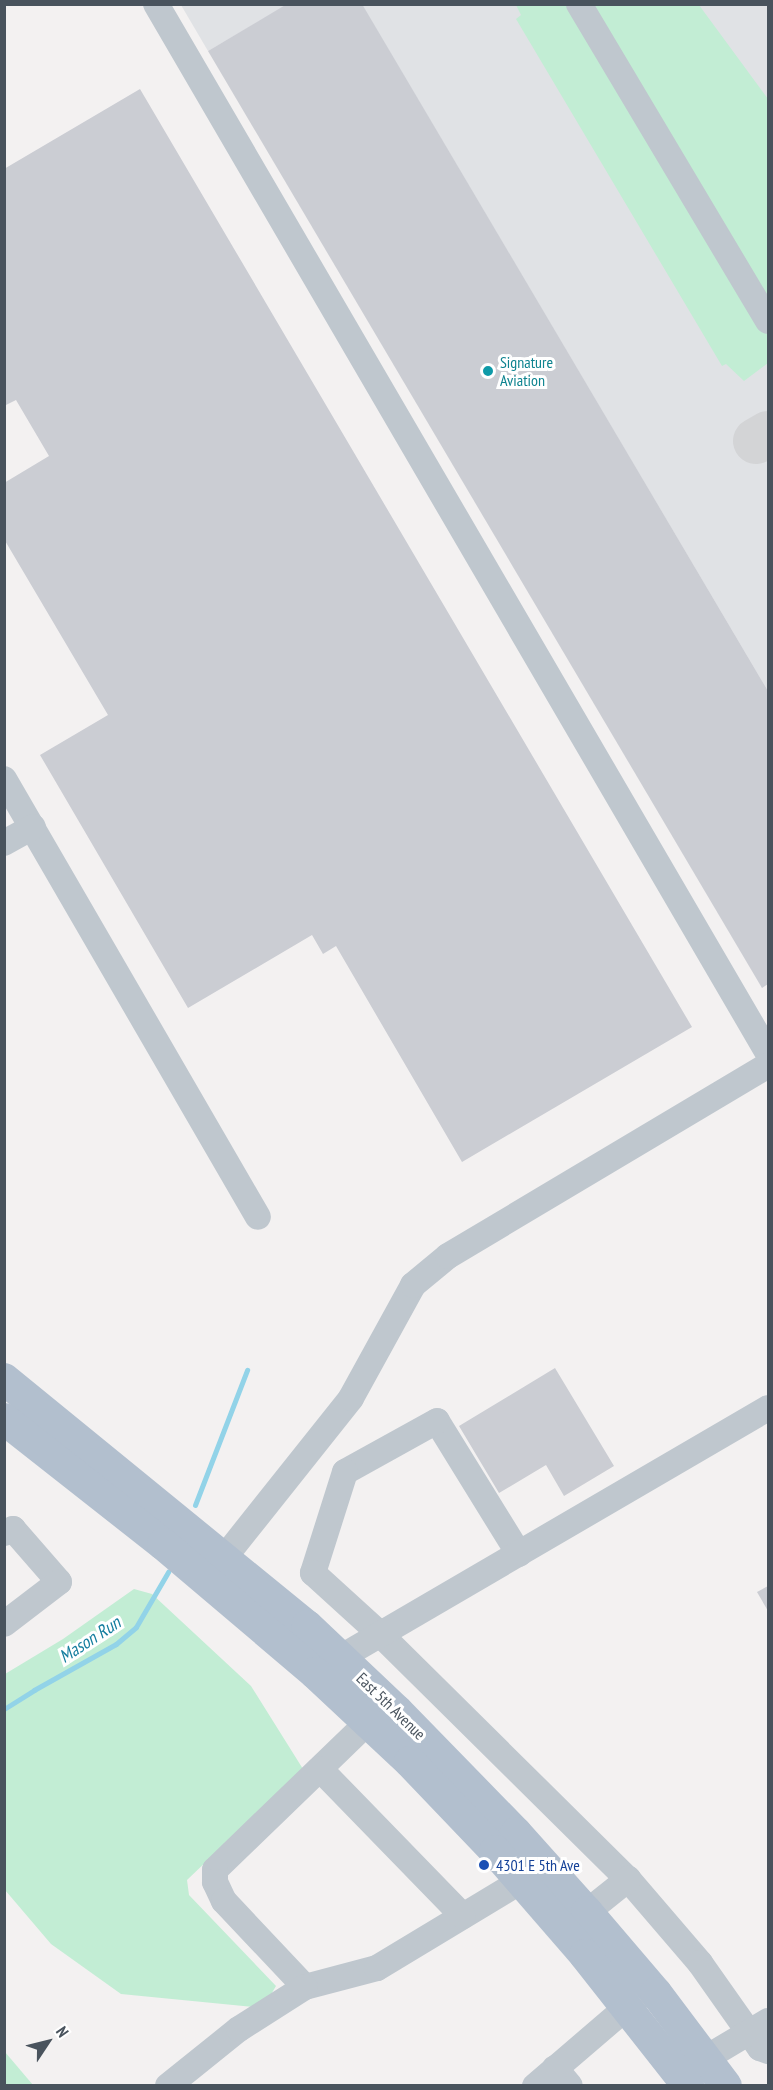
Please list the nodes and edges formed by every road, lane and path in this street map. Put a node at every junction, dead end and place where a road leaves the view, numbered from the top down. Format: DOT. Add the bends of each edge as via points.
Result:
graph roads {
  1 [pos="156,4"];
  2 [pos="579,4"];
  3 [pos="768,321"];
  4 [pos="6,786"];
  5 [pos="33,827"];
  6 [pos="4,843"];
  7 [pos="768,1053"];
  8 [pos="768,1065"];
  9 [pos="258,1217"];
  10 [pos="4,1379"];
  11 [pos="768,1407"];
  12 [pos="4,1419"];
  13 [pos="4,1533"];
  14 [pos="519,1554"];
  15 [pos="215,1570"];
  16 [pos="4,1624"];
  17 [pos="380,1634"];
  18 [pos="341,1658"];
  19 [pos="315,1673"];
  20 [pos="367,1723"];
  21 [pos="320,1769"];
  22 [pos="628,1879"];
  23 [pos="521,1881"];
  24 [pos="587,1912"];
  25 [pos="463,1916"];
  26 [pos="305,1987"];
  27 [pos="639,1997"];
  28 [pos="758,2027"];
  29 [pos="768,2051"];
  30 [pos="706,2058"];
  31 [pos="562,2077"];
  32 [pos="168,2085"];
  33 [pos="535,2085"];
  34 [pos="688,2085"];
  35 [pos="726,2085"];
  1 -- 7 [label="street"];
  2 -- 3 [label="street"];
  4 -- 5 [label="street"];
  5 -- 6 [label="street"];
  5 -- 9 [label="street"];
  8 -- 15 [label="street" via="448,1256 413,1285 351,1398"];
  10 -- 15 [label="main road, East 5th Avenue"];
  11 -- 14 [label="street"];
  12 -- 15 [label="main road, East 5th Avenue"];
  13 -- 16 [label="street" via="14,1529 59,1582"];
  14 -- 17 [label="street"];
  14 -- 17 [label="street" via="437,1421 345,1472 313,1573"];
  15 -- 18 [label="main road, East 5th Avenue"];
  15 -- 19 [label="main road, East 5th Avenue"];
  17 -- 18 [label="street"];
  17 -- 22 [label="street"];
  18 -- 19 [label="street"];
  18 -- 24 [label="main road, East 5th Avenue" via="472,1787"];
  19 -- 20 [label="main road, East 5th Avenue"];
  20 -- 21 [label="street"];
  20 -- 23 [label="main road, East 5th Avenue" via="410,1762"];
  21 -- 25 [label="street"];
  21 -- 26 [label="street" via="215,1870 215,1882 224,1900"];
  22 -- 24 [label="street"];
  22 -- 28 [label="street" via="729,2001"];
  23 -- 25 [label="street"];
  23 -- 27 [label="main road, East 5th Avenue"];
  24 -- 27 [label="main road, East 5th Avenue"];
  25 -- 26 [label="street" via="377,1968"];
  26 -- 32 [label="street" via="239,2029"];
  27 -- 30 [label="main road, East 5th Avenue"];
  27 -- 31 [label="street"];
  27 -- 34 [label="main road, East 5th Avenue"];
  28 -- 29 [label="street" via="760,2048"];
  28 -- 30 [label="street"];
  30 -- 35 [label="main road, East 5th Avenue"];
  31 -- 33 [label="street"];
}
